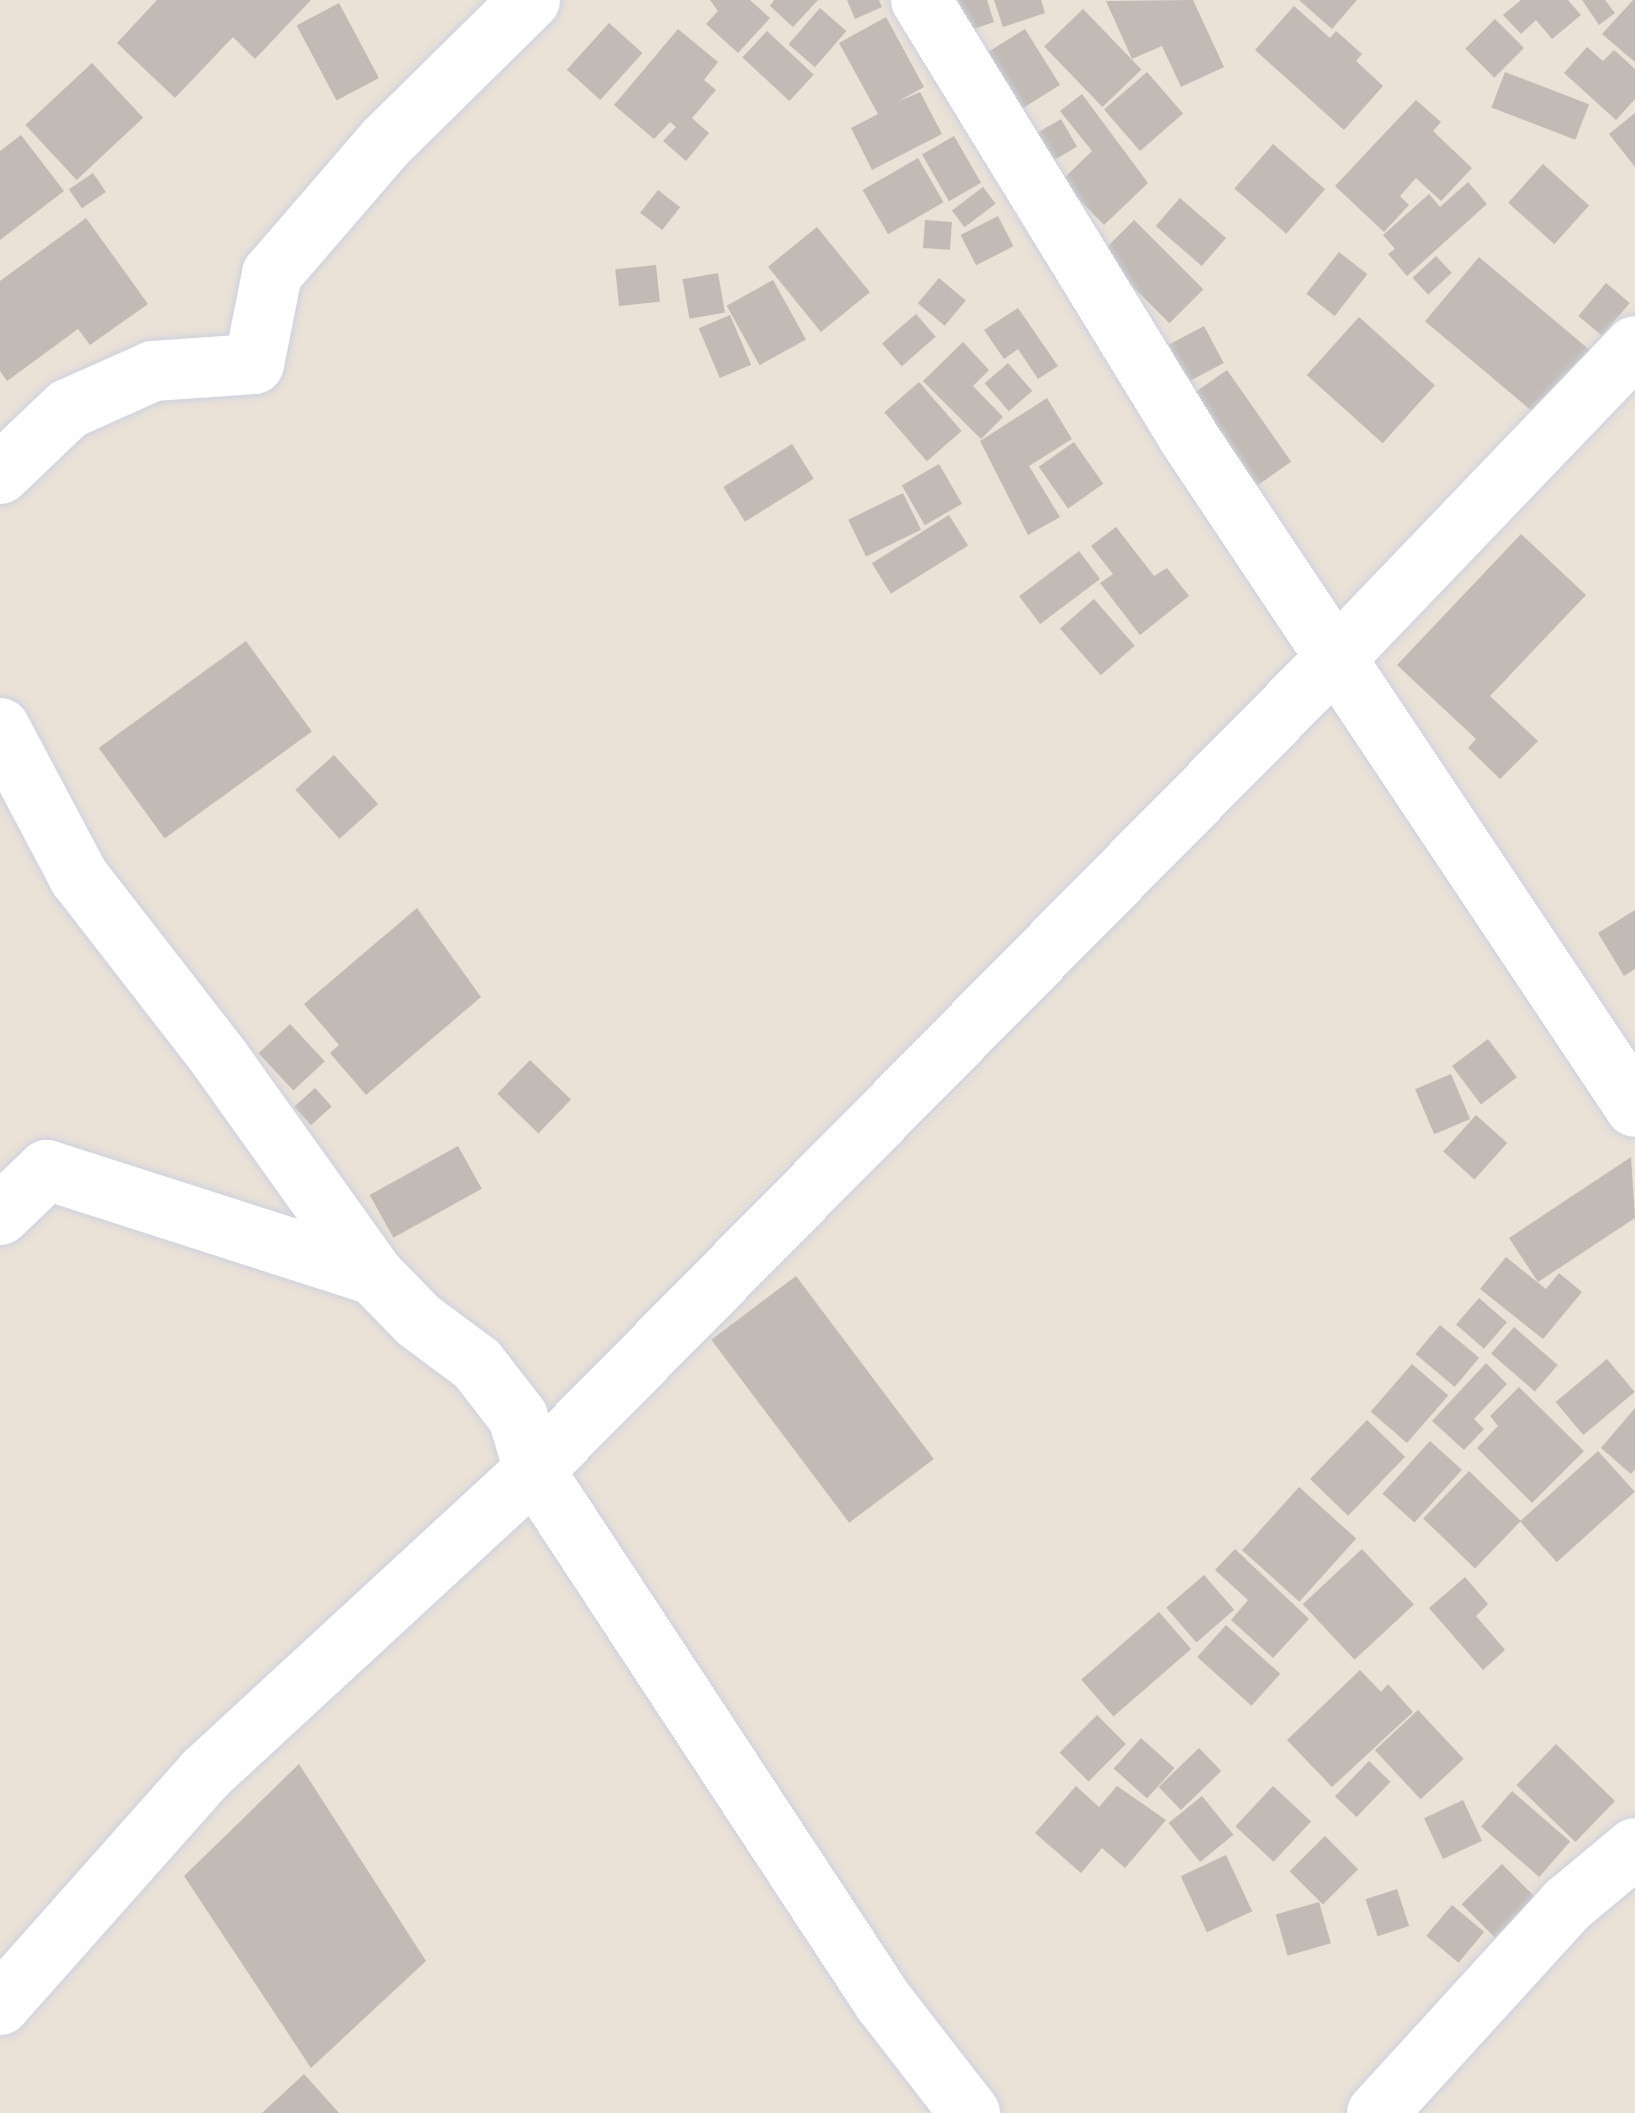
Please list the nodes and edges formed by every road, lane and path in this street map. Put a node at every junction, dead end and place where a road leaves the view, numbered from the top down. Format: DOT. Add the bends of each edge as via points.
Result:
graph roads {
  1 [pos="530,0"];
  2 [pos="921,0"];
  3 [pos="1635,346"];
  4 [pos="0,474"];
  5 [pos="1334,661"];
  6 [pos="0,728"];
  7 [pos="1635,1107"];
  8 [pos="0,1215"];
  9 [pos="374,1275"];
  10 [pos="534,1470"];
  11 [pos="1635,1848"];
  12 [pos="0,2005"];
  13 [pos="970,2113"];
  14 [pos="1377,2113"];
  1 -- 4 [label="street" via="387,141 272,274 254,364 152,371 68,410"];
  2 -- 5 [label="street"];
  3 -- 5 [label="street"];
  5 -- 7 [label="street"];
  5 -- 10 [label="street"];
  6 -- 9 [label="street" via="79,878"];
  8 -- 9 [label="street" via="47,1170"];
  9 -- 10 [label="street" via="477,1364 518,1417"];
  10 -- 12 [label="street" via="206,1773"];
  10 -- 13 [label="street" via="883,2001"];
  11 -- 14 [label="street" via="1568,1904"];
}
